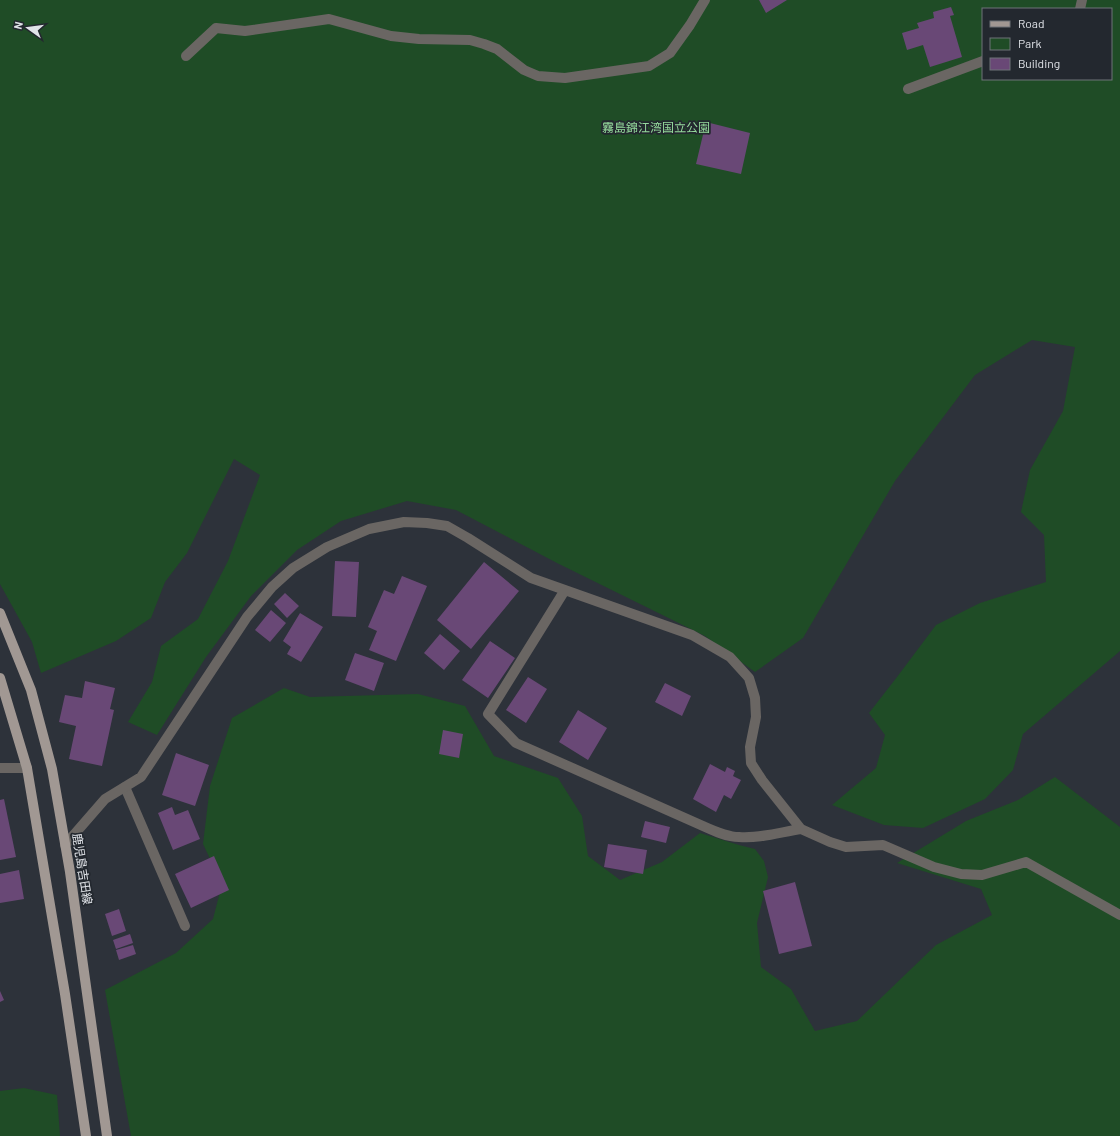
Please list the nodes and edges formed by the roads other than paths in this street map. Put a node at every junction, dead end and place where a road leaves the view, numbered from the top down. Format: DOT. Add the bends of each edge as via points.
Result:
graph roads {
  1 [pos="705,0"];
  2 [pos="186,56"];
  3 [pos="982,61"];
  4 [pos="908,89"];
  5 [pos="565,590"];
  6 [pos="0,613"];
  7 [pos="0,678"];
  8 [pos="0,768"];
  9 [pos="27,768"];
  10 [pos="125,787"];
  11 [pos="801,829"];
  12 [pos="66,845"];
  13 [pos="1120,915"];
  14 [pos="185,926"];
  15 [pos="86,1136"];
  16 [pos="107,1136"];
  1 -- 2 [label="street" via="670,53 649,66 565,78 538,76 524,70 497,49 470,40 391,36 329,19 245,31 216,28"];
  3 -- 4 [label="street"];
  5 -- 10 [label="street" via="531,578 447,526 404,522 369,529 327,547 293,568 272,587 247,617 141,777"];
  5 -- 11 [label="street" via="692,635 730,657 749,678 755,698 756,717 750,747 751,763"];
  5 -- 11 [label="street" via="488,714 516,743 722,833 739,838"];
  6 -- 12 [label="main road, 鹿児島吉田線" via="31,690 52,769"];
  7 -- 9 [label="main road"];
  8 -- 9 [label="street"];
  9 -- 15 [label="main road"];
  10 -- 12 [label="street" via="105,799"];
  10 -- 14 [label="street"];
  11 -- 13 [label="street" via="846,847 883,845 934,867 961,874 982,875 1026,862"];
  12 -- 16 [label="main road, 鹿児島吉田線"];
}
